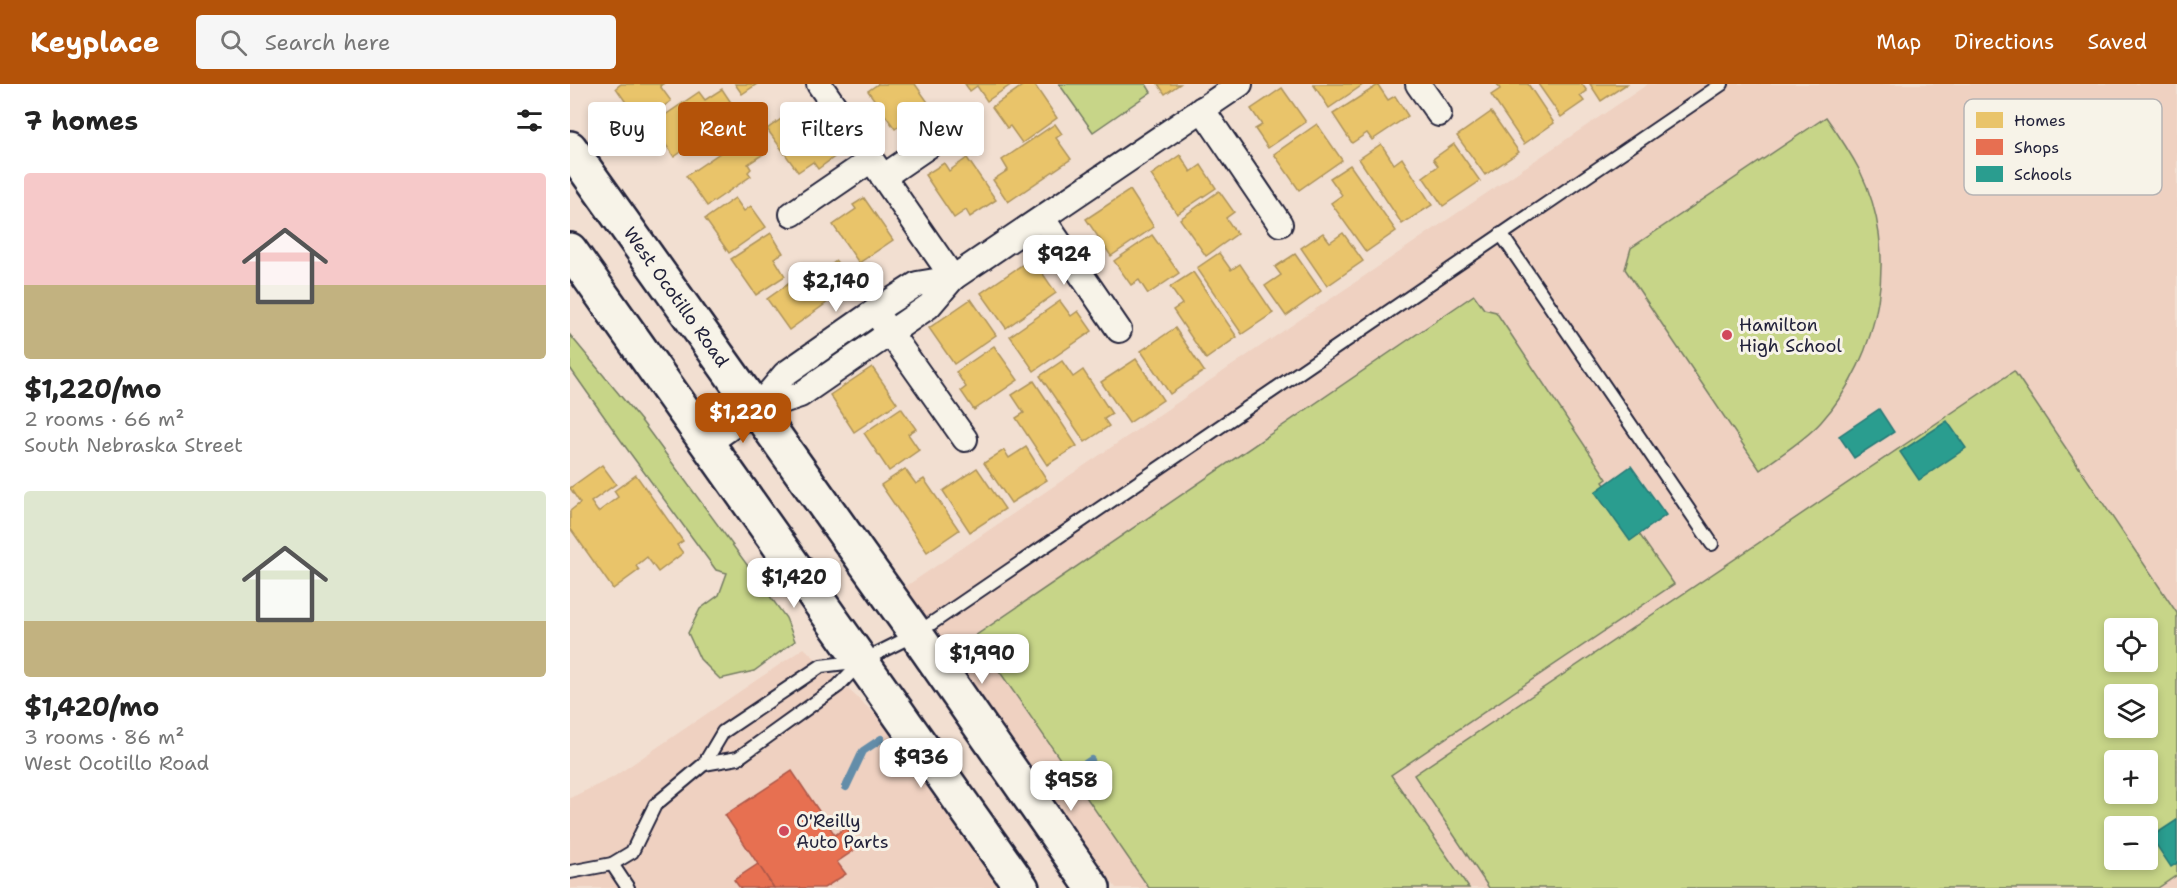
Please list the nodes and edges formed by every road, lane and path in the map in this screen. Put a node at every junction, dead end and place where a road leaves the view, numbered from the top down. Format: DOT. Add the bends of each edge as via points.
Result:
graph roads {
  1 [pos="819,84"];
  2 [pos="1240,84"];
  3 [pos="1418,84"];
  4 [pos="1722,84"];
  5 [pos="1202,109"];
  6 [pos="1438,114"];
  7 [pos="570,148"];
  8 [pos="899,156"];
  9 [pos="877,168"];
  10 [pos="792,214"];
  11 [pos="1043,219"];
  12 [pos="1280,224"];
  13 [pos="1501,234"];
  14 [pos="570,250"];
  15 [pos="953,278"];
  16 [pos="875,311"];
  17 [pos="1119,330"];
  18 [pos="890,333"];
  19 [pos="755,410"];
  20 [pos="965,439"];
  21 [pos="707,444"];
  22 [pos="1712,544"];
  23 [pos="916,634"];
  24 [pos="862,661"];
  25 [pos="704,764"];
  26 [pos="612,864"];
  27 [pos="570,872"];
  28 [pos="628,888"];
  29 [pos="1022,888"];
  30 [pos="1093,888"];
  1 -- 9 [label="street"];
  2 -- 5 [label="street"];
  3 -- 6 [label="street"];
  4 -- 13 [label="lane"];
  5 -- 11 [label="street"];
  5 -- 12 [label="street"];
  7 -- 19 [label="main road, West Ocotillo Road"];
  8 -- 9 [label="street"];
  9 -- 10 [label="street"];
  9 -- 15 [label="street"];
  11 -- 15 [label="street"];
  11 -- 17 [label="street"];
  13 -- 22 [label="lane"];
  13 -- 23 [label="lane"];
  14 -- 21 [label="main road"];
  15 -- 16 [label="street" via="916,284"];
  15 -- 18 [label="street" via="929,306"];
  16 -- 18 [label="street"];
  16 -- 19 [label="street" via="784,374"];
  18 -- 19 [label="street" via="800,395"];
  18 -- 20 [label="street"];
  19 -- 21 [label="street"];
  19 -- 23 [label="main road, West Ocotillo Road"];
  21 -- 24 [label="main road"];
  23 -- 24 [label="lane"];
  23 -- 30 [label="main road, West Ocotillo Road"];
  24 -- 25 [label="lane" via="838,686 738,758"];
  24 -- 25 [label="lane" via="821,666 723,732"];
  24 -- 29 [label="main road"];
  25 -- 26 [label="lane" via="655,805 632,852"];
  26 -- 27 [label="lane"];
  26 -- 28 [label="lane"];
}
